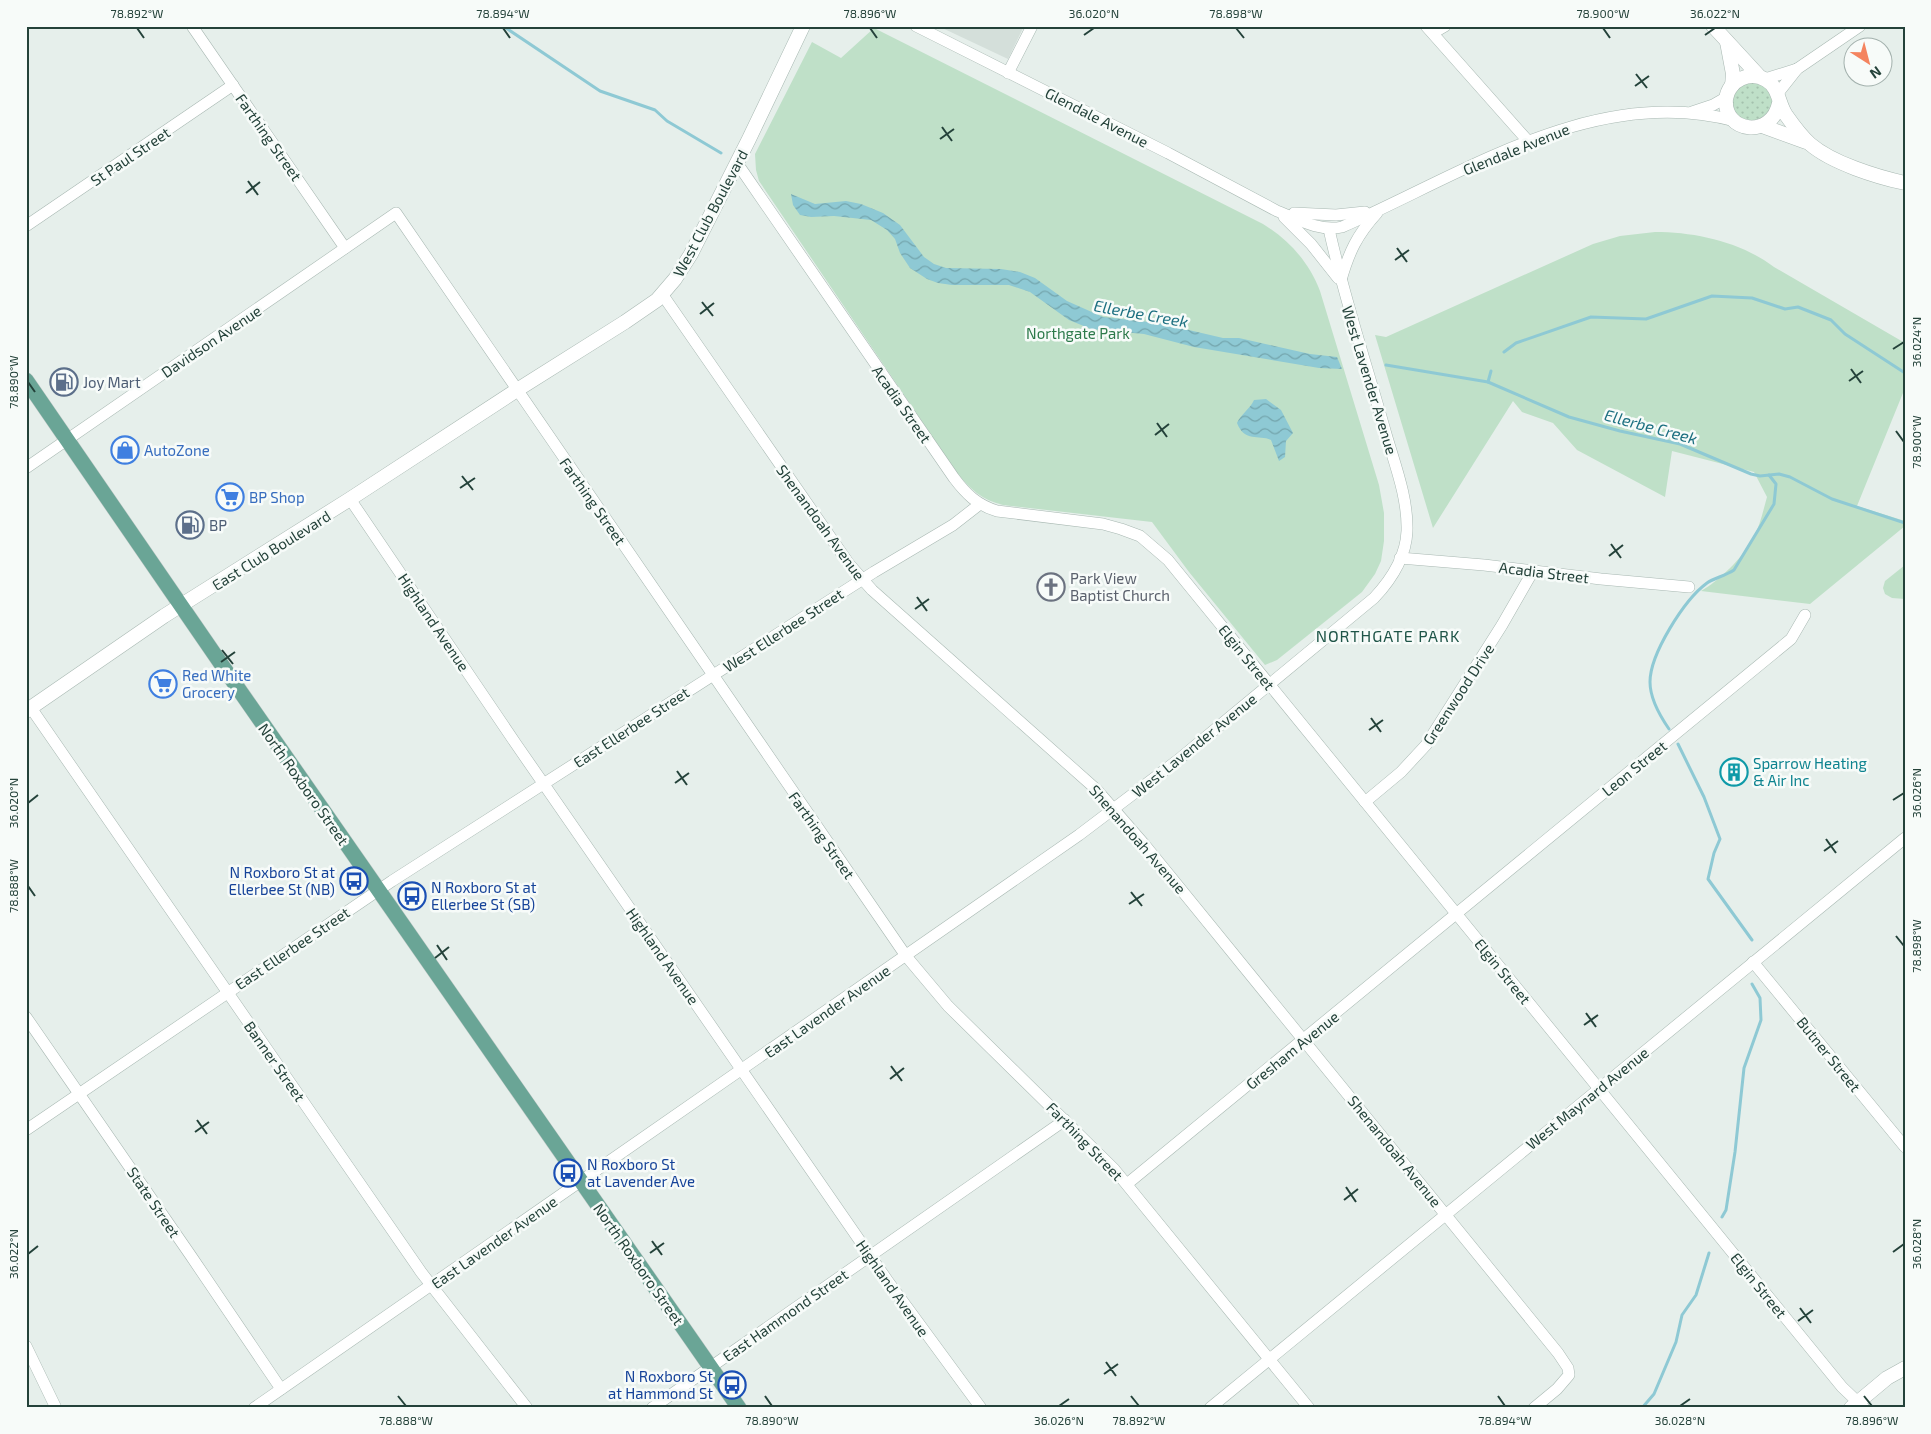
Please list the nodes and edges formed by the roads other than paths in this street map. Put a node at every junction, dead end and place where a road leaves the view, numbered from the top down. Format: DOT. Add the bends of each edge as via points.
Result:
graph roads {
  1 [pos="192,26"];
  2 [pos="803,26"];
  3 [pos="916,26"];
  4 [pos="1032,26"];
  5 [pos="1445,26"];
  6 [pos="1713,26"];
  7 [pos="1860,26"];
  8 [pos="1429,30"];
  9 [pos="1727,41"];
  10 [pos="1797,69"];
  11 [pos="1008,73"];
  12 [pos="1762,77"];
  13 [pos="233,85"];
  14 [pos="1729,91"];
  15 [pos="1778,98"];
  16 [pos="1690,113"];
  17 [pos="1735,121"];
  18 [pos="1762,126"];
  19 [pos="1528,141"];
  20 [pos="1809,144"];
  21 [pos="737,164"];
  22 [pos="1905,183"];
  23 [pos="1380,210"];
  24 [pos="1276,211"];
  25 [pos="396,213"];
  26 [pos="26,226"];
  27 [pos="1329,229"];
  28 [pos="346,248"];
  29 [pos="1341,281"];
  30 [pos="662,294"];
  31 [pos="26,380"];
  32 [pos="517,390"];
  33 [pos="67,439"];
  34 [pos="26,468"];
  35 [pos="350,499"];
  36 [pos="980,504"];
  37 [pos="1140,536"];
  38 [pos="1400,558"];
  39 [pos="1532,571"];
  40 [pos="862,580"];
  41 [pos="1689,587"];
  42 [pos="181,606"];
  43 [pos="1805,615"];
  44 [pos="713,675"];
  45 [pos="1269,684"];
  46 [pos="28,710"];
  47 [pos="544,784"];
  48 [pos="1365,802"];
  49 [pos="1113,809"];
  50 [pos="1905,838"];
  51 [pos="378,890"];
  52 [pos="1456,915"];
  53 [pos="906,956"];
  54 [pos="1753,962"];
  55 [pos="228,992"];
  56 [pos="26,1017"];
  57 [pos="1304,1040"];
  58 [pos="742,1070"];
  59 [pos="1599,1089"];
  60 [pos="79,1093"];
  61 [pos="1065,1120"];
  62 [pos="26,1130"];
  63 [pos="1905,1147"];
  64 [pos="581,1181"];
  65 [pos="1127,1184"];
  66 [pos="1446,1214"];
  67 [pos="870,1255"];
  68 [pos="430,1285"];
  69 [pos="26,1346"];
  70 [pos="1270,1359"];
  71 [pos="711,1368"];
  72 [pos="1905,1368"];
  73 [pos="281,1390"];
  74 [pos="1858,1406"];
  75 [pos="56,1408"];
  76 [pos="254,1408"];
  77 [pos="527,1408"];
  78 [pos="652,1408"];
  79 [pos="739,1408"];
  80 [pos="981,1408"];
  81 [pos="1210,1408"];
  82 [pos="1310,1408"];
  83 [pos="1534,1408"];
  1 -- 13 [label="street, Farthing Street"];
  2 -- 21 [label="street, West Club Boulevard"];
  3 -- 11 [label="street, Glendale Avenue"];
  4 -- 11 [label="street"];
  5 -- 8 [label="street"];
  6 -- 9 [label="street"];
  7 -- 10 [label="street"];
  8 -- 19 [label="street"];
  9 -- 12 [label="street"];
  9 -- 14 [label="street" via="1733,74"];
  10 -- 12 [label="street"];
  10 -- 15 [label="street"];
  11 -- 24 [label="street, Glendale Avenue"];
  12 -- 14 [label="street" via="1745,77"];
  12 -- 15 [label="street" via="1771,83"];
  13 -- 26 [label="street, St Paul Street"];
  13 -- 28 [label="street, Farthing Street"];
  14 -- 16 [label="street, Glendale Avenue" via="1713,105"];
  14 -- 17 [label="street" via="1727,108"];
  15 -- 18 [label="street" via="1775,116"];
  15 -- 20 [label="street"];
  16 -- 17 [label="street, Glendale Avenue"];
  16 -- 19 [label="street, Glendale Avenue" via="1627,114 1602,118"];
  17 -- 18 [label="street" via="1746,127"];
  18 -- 20 [label="street"];
  19 -- 23 [label="street, Glendale Avenue"];
  20 -- 22 [label="street" via="1848,165"];
  21 -- 30 [label="street, West Club Boulevard" via="691,254"];
  21 -- 36 [label="street, Acadia Street" via="954,478"];
  23 -- 24 [label="street, Glendale Avenue" via="1336,215"];
  23 -- 27 [label="street, Glendale Avenue" via="1342,227"];
  23 -- 29 [label="street" via="1355,240"];
  24 -- 27 [label="street, Glendale Avenue"];
  24 -- 29 [label="street, Glendale Avenue" via="1311,244"];
  25 -- 28 [label="street, Davidson Avenue"];
  25 -- 32 [label="street, Farthing Street"];
  27 -- 29 [label="street, West Lavender Avenue"];
  28 -- 33 [label="street, Davidson Avenue"];
  29 -- 38 [label="street, West Lavender Avenue" via="1404,496 1407,533"];
  30 -- 32 [label="street, West Club Boulevard" via="625,322"];
  30 -- 40 [label="street, Shenandoah Avenue"];
  31 -- 33 [label="main road, North Roxboro Street"];
  32 -- 35 [label="street, East Club Boulevard"];
  32 -- 44 [label="street, Farthing Street"];
  33 -- 34 [label="street, Davidson Avenue"];
  33 -- 42 [label="main road, North Roxboro Street"];
  35 -- 42 [label="street, East Club Boulevard"];
  35 -- 47 [label="street, Highland Avenue"];
  36 -- 37 [label="street, Acadia Street" via="1007,513 1102,524"];
  36 -- 40 [label="street, West Ellerbee Street" via="953,525"];
  37 -- 45 [label="street, Elgin Street" via="1168,560"];
  38 -- 39 [label="street, Acadia Street"];
  38 -- 45 [label="street, West Lavender Avenue" via="1393,575 1374,598"];
  39 -- 41 [label="street, Acadia Street"];
  39 -- 48 [label="street, Greenwood Drive" via="1426,745 1401,772"];
  40 -- 44 [label="street, West Ellerbee Street"];
  40 -- 49 [label="street, Shenandoah Avenue" via="1097,790"];
  42 -- 46 [label="street, East Club Boulevard"];
  42 -- 51 [label="main road, North Roxboro Street"];
  43 -- 52 [label="street, Leon Street" via="1791,639"];
  44 -- 47 [label="street, East Ellerbee Street"];
  44 -- 53 [label="street, Farthing Street"];
  45 -- 48 [label="street, Elgin Street"];
  45 -- 49 [label="street, West Lavender Avenue"];
  46 -- 55 [label="street, Banner Street"];
  47 -- 51 [label="street, East Ellerbee Street"];
  47 -- 58 [label="street, Highland Avenue"];
  48 -- 52 [label="street, Elgin Street"];
  49 -- 53 [label="street, West Lavender Avenue"];
  49 -- 57 [label="street, Shenandoah Avenue"];
  50 -- 54 [label="street, West Maynard Avenue"];
  51 -- 55 [label="street, East Ellerbee Street"];
  51 -- 64 [label="main road, North Roxboro Street"];
  52 -- 57 [label="street, Gresham Avenue"];
  52 -- 59 [label="street, Elgin Street"];
  53 -- 58 [label="street, East Lavender Avenue"];
  53 -- 61 [label="street, Farthing Street" via="948,1006"];
  54 -- 59 [label="street, West Maynard Avenue"];
  54 -- 63 [label="street, Butner Street"];
  55 -- 60 [label="street, East Ellerbee Street"];
  55 -- 68 [label="street, Banner Street"];
  56 -- 60 [label="street, State Street"];
  57 -- 65 [label="street, Gresham Avenue"];
  57 -- 66 [label="street, Shenandoah Avenue"];
  58 -- 64 [label="street, East Lavender Avenue"];
  58 -- 67 [label="street, Highland Avenue"];
  59 -- 66 [label="street, West Maynard Avenue"];
  59 -- 74 [label="street, Elgin Street"];
  60 -- 62 [label="street, East Ellerbee Street"];
  60 -- 73 [label="street, State Street"];
  61 -- 65 [label="street, Farthing Street"];
  61 -- 67 [label="street, East Hammond Street"];
  64 -- 68 [label="street, East Lavender Avenue"];
  64 -- 71 [label="main road, North Roxboro Street"];
  65 -- 70 [label="street, Farthing Street"];
  66 -- 70 [label="street, West Maynard Avenue"];
  66 -- 83 [label="street, Shenandoah Avenue" via="1568,1368 1569,1375 1564,1383"];
  67 -- 71 [label="street, East Hammond Street"];
  67 -- 80 [label="street, Highland Avenue"];
  68 -- 73 [label="street, East Lavender Avenue"];
  68 -- 77 [label="street, Banner Street"];
  69 -- 75 [label="street"];
  70 -- 81 [label="street, West Maynard Avenue"];
  70 -- 82 [label="street, Farthing Street"];
  71 -- 78 [label="street, East Hammond Street"];
  71 -- 79 [label="main road, North Roxboro Street"];
  72 -- 74 [label="street" via="1887,1378"];
  73 -- 76 [label="street, East Lavender Avenue"];
}
